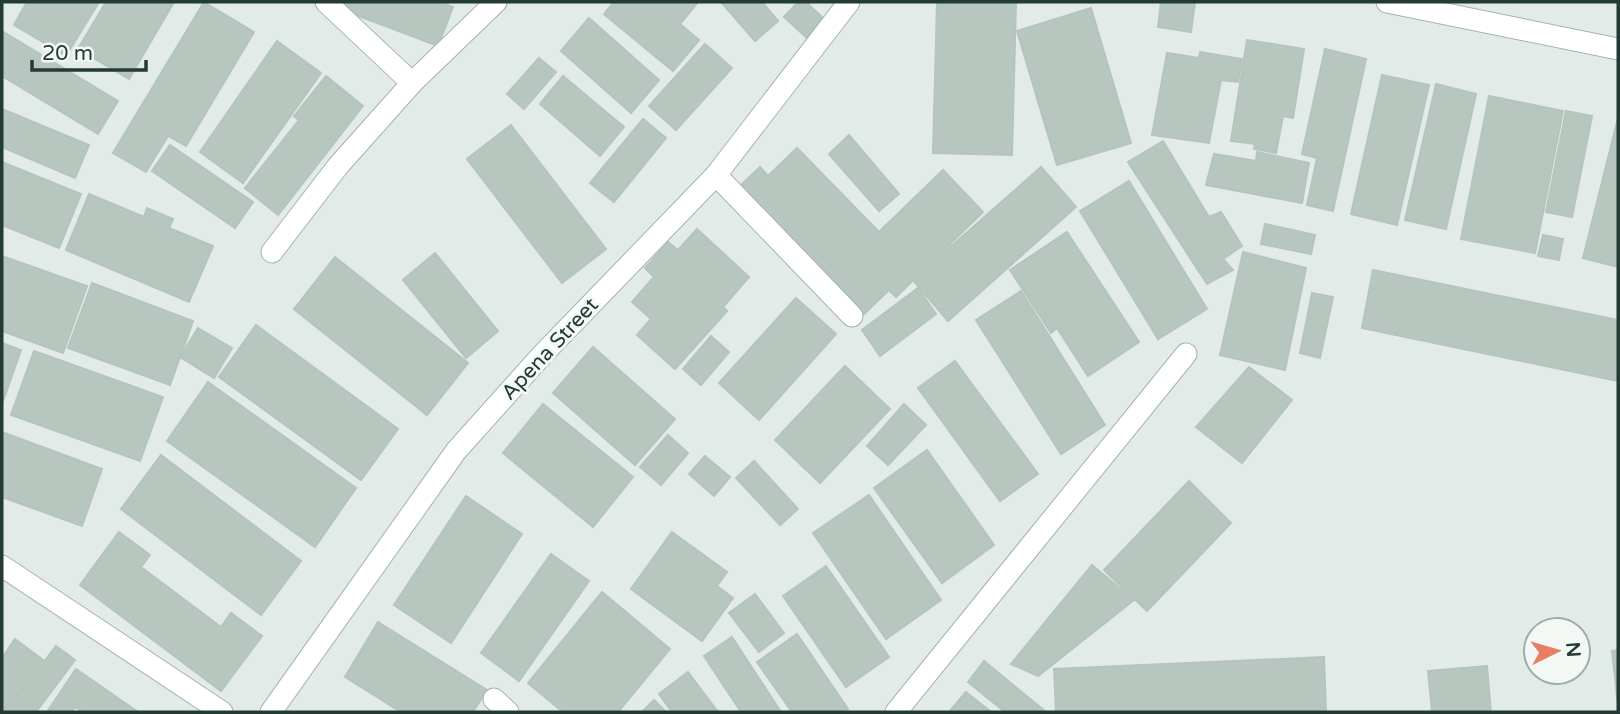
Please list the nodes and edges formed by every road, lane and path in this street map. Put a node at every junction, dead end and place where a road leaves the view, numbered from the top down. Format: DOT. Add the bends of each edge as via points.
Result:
graph roads {
  1 [pos="326,2"];
  2 [pos="496,2"];
  3 [pos="849,2"];
  4 [pos="1387,2"];
  5 [pos="1618,49"];
  6 [pos="412,83"];
  7 [pos="716,175"];
  8 [pos="272,252"];
  9 [pos="852,316"];
  10 [pos="1186,354"];
  11 [pos="2,566"];
  12 [pos="222,712"];
  13 [pos="271,712"];
  14 [pos="896,712"];
  1 -- 6 [label="street"];
  2 -- 6 [label="street"];
  3 -- 7 [label="street, Apena Street"];
  4 -- 5 [label="street"];
  6 -- 8 [label="street" via="338,166"];
  7 -- 9 [label="street"];
  7 -- 13 [label="street, Apena Street" via="456,451"];
  10 -- 14 [label="street"];
  11 -- 12 [label="street"];
}
